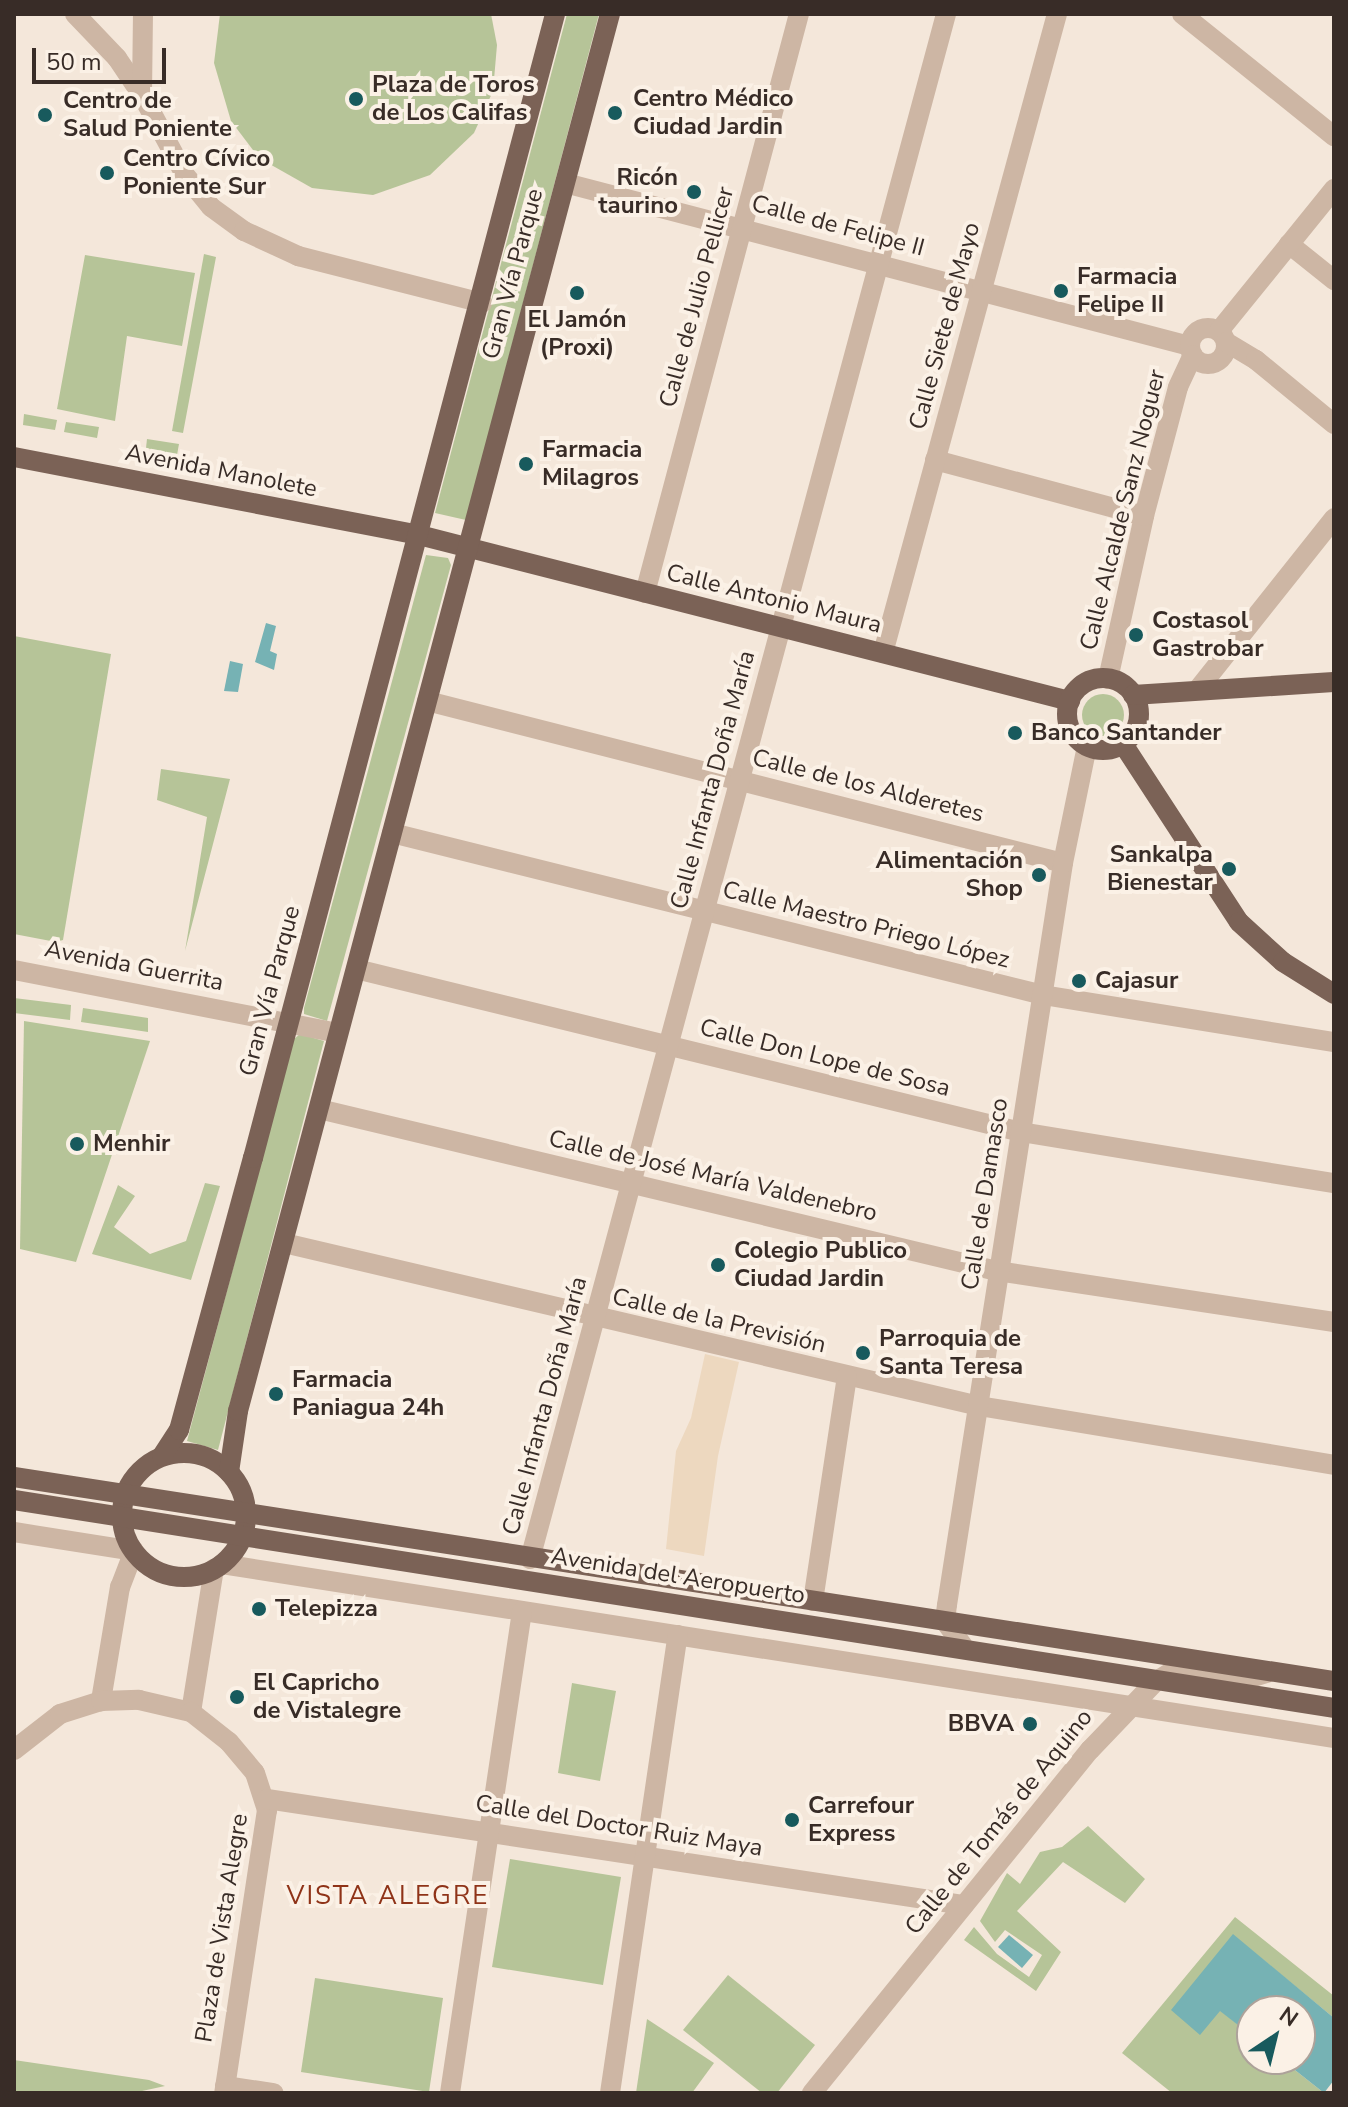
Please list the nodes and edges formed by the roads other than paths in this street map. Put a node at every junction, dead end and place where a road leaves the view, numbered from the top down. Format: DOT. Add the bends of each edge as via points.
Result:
graph roads {
  1 [pos="104,14"];
  2 [pos="555,14"];
  3 [pos="610,14"];
  4 [pos="799,14"];
  5 [pos="946,14"];
  6 [pos="1057,14"];
  7 [pos="1182,14"];
  8 [pos="77,16"];
  9 [pos="142,20"];
  10 [pos="102,42"];
  11 [pos="142,95"];
  12 [pos="1334,136"];
  13 [pos="565,183"];
  14 [pos="1334,189"];
  15 [pos="742,228"];
  16 [pos="1289,244"];
  17 [pos="879,263"];
  18 [pos="1334,280"];
  19 [pos="981,291"];
  20 [pos="482,303"];
  21 [pos="1222,337"];
  22 [pos="1192,351"];
  23 [pos="1334,424"];
  24 [pos="14,457"];
  25 [pos="935,460"];
  26 [pos="1144,516"];
  27 [pos="1334,518"];
  28 [pos="419,535"];
  29 [pos="465,548"];
  30 [pos="645,593"];
  31 [pos="781,628"];
  32 [pos="883,653"];
  33 [pos="1108,679"];
  34 [pos="1334,682"];
  35 [pos="1199,688"];
  36 [pos="1133,695"];
  37 [pos="427,701"];
  38 [pos="1070,701"];
  39 [pos="1123,744"];
  40 [pos="1087,746"];
  41 [pos="740,780"];
  42 [pos="392,833"];
  43 [pos="1063,863"];
  44 [pos="705,912"];
  45 [pos="356,969"];
  46 [pos="14,970"];
  47 [pos="1334,994"];
  48 [pos="1043,995"];
  49 [pos="287,1022"];
  50 [pos="338,1033"];
  51 [pos="1334,1042"];
  52 [pos="668,1047"];
  53 [pos="319,1109"];
  54 [pos="1021,1132"];
  55 [pos="632,1182"];
  56 [pos="1334,1183"];
  57 [pos="284,1243"];
  58 [pos="997,1271"];
  59 [pos="595,1319"];
  60 [pos="1334,1322"];
  61 [pos="847,1377"];
  62 [pos="979,1406"];
  63 [pos="162,1456"];
  64 [pos="1334,1465"];
  65 [pos="229,1472"];
  66 [pos="14,1477"];
  67 [pos="125,1495"];
  68 [pos="14,1500"];
  69 [pos="246,1514"];
  70 [pos="122,1516"];
  71 [pos="14,1532"];
  72 [pos="242,1536"];
  73 [pos="134,1551"];
  74 [pos="530,1559"];
  75 [pos="218,1566"];
  76 [pos="813,1601"];
  77 [pos="522,1611"];
  78 [pos="945,1621"];
  79 [pos="678,1635"];
  80 [pos="963,1646"];
  81 [pos="1270,1672"];
  82 [pos="1334,1681"];
  83 [pos="1155,1682"];
  84 [pos="101,1701"];
  85 [pos="1131,1706"];
  86 [pos="1334,1708"];
  87 [pos="191,1712"];
  88 [pos="1334,1738"];
  89 [pos="14,1750"];
  90 [pos="267,1799"];
  91 [pos="489,1832"];
  92 [pos="648,1856"];
  93 [pos="964,1905"];
  94 [pos="222,2091"];
  95 [pos="273,2093"];
  96 [pos="450,2093"];
  97 [pos="610,2093"];
  98 [pos="812,2093"];
  1 -- 8 [label="street"];
  2 -- 20 [label="main road, Gran Vía Parque"];
  3 -- 13 [label="main road, Gran Vía Parque"];
  4 -- 15 [label="street, Calle de Julio Pellicer"];
  5 -- 17 [label="street, Calle Infanta Doña María"];
  6 -- 19 [label="street, Calle Siete de Mayo"];
  7 -- 12 [label="street"];
  8 -- 10 [label="street"];
  9 -- 10 [label="street" via="128,36"];
  9 -- 11 [label="street"];
  10 -- 11 [label="street"];
  11 -- 20 [label="street" via="185,175 211,207 244,231 298,256"];
  13 -- 15 [label="street, Calle de Felipe II"];
  13 -- 29 [label="main road, Gran Vía Parque"];
  14 -- 16 [label="street"];
  15 -- 17 [label="street, Calle de Felipe II"];
  15 -- 30 [label="street, Calle de Julio Pellicer"];
  16 -- 18 [label="street"];
  16 -- 21 [label="street"];
  17 -- 19 [label="street, Calle de Felipe II"];
  17 -- 31 [label="street, Calle Infanta Doña María"];
  19 -- 22 [label="street, Calle de Felipe II"];
  19 -- 25 [label="street, Calle Siete de Mayo"];
  20 -- 28 [label="main road, Gran Vía Parque"];
  21 -- 22 [label="street" via="1202,329"];
  21 -- 22 [label="street" via="1222,358 1212,363"];
  21 -- 23 [label="street"];
  22 -- 26 [label="street, Calle Alcalde Sanz Noguer"];
  24 -- 28 [label="main road, Avenida Manolete"];
  25 -- 26 [label="street"];
  25 -- 32 [label="street, Calle Siete de Mayo"];
  26 -- 33 [label="street, Calle Alcalde Sanz Noguer"];
  27 -- 35 [label="street"];
  28 -- 29 [label="main road"];
  28 -- 49 [label="main road, Gran Vía Parque"];
  29 -- 30 [label="main road, Calle Antonio Maura"];
  29 -- 37 [label="main road, Gran Vía Parque"];
  30 -- 31 [label="main road, Calle Antonio Maura"];
  31 -- 32 [label="main road, Calle Antonio Maura"];
  31 -- 41 [label="street, Calle Infanta Doña María"];
  32 -- 38 [label="main road, Calle Antonio Maura"];
  33 -- 36 [label="main road"];
  33 -- 38 [label="main road" via="1085,683"];
  34 -- 35 [label="main road"];
  35 -- 36 [label="main road"];
  36 -- 39 [label="main road" via="1138,721"];
  37 -- 41 [label="street, Calle de los Alderetes"];
  37 -- 42 [label="main road, Gran Vía Parque"];
  38 -- 40 [label="main road" via="1068,723"];
  39 -- 40 [label="main road" via="1105,750"];
  39 -- 47 [label="main road" via="1239,922 1283,962"];
  40 -- 43 [label="street, Calle de Damasco"];
  41 -- 43 [label="street, Calle de los Alderetes"];
  41 -- 44 [label="street, Calle Infanta Doña María"];
  42 -- 44 [label="street, Calle Maestro Priego López"];
  42 -- 45 [label="main road, Gran Vía Parque"];
  43 -- 48 [label="street, Calle de Damasco"];
  44 -- 48 [label="street, Calle Maestro Priego López"];
  44 -- 52 [label="street, Calle Infanta Doña María"];
  45 -- 50 [label="main road, Gran Vía Parque"];
  45 -- 52 [label="street, Calle Don Lope de Sosa"];
  46 -- 49 [label="street, Avenida Guerrita"];
  48 -- 51 [label="street, Calle Maestro Priego López"];
  48 -- 54 [label="street, Calle de Damasco"];
  49 -- 50 [label="street, Avenida Guerrita"];
  49 -- 63 [label="main road, Gran Vía Parque" via="179,1430"];
  50 -- 53 [label="main road, Gran Vía Parque"];
  52 -- 54 [label="street, Calle Don Lope de Sosa"];
  52 -- 55 [label="street, Calle Infanta Doña María"];
  53 -- 55 [label="street, Calle de José María Valdenebro"];
  53 -- 57 [label="main road, Gran Vía Parque"];
  54 -- 56 [label="street, Calle Don Lope de Sosa"];
  54 -- 58 [label="street, Calle de Damasco"];
  55 -- 58 [label="street, Calle de José María Valdenebro"];
  55 -- 59 [label="street, Calle Infanta Doña María"];
  57 -- 59 [label="street, Calle de la Previsión"];
  57 -- 65 [label="main road, Gran Vía Parque" via="229,1444"];
  58 -- 60 [label="street, Calle de José María Valdenebro"];
  58 -- 62 [label="street, Calle de Damasco"];
  59 -- 61 [label="street, Calle de la Previsión"];
  59 -- 74 [label="street, Calle Infanta Doña María"];
  61 -- 62 [label="street, Calle de la Previsión"];
  61 -- 76 [label="street"];
  62 -- 64 [label="street, Calle de la Previsión"];
  62 -- 78 [label="street, Calle de Damasco"];
  63 -- 65 [label="main road" via="202,1456"];
  63 -- 67 [label="main road" via="137,1473"];
  65 -- 69 [label="main road"];
  66 -- 67 [label="main road, Avenida del Aeropuerto"];
  67 -- 69 [label="main road, Avenida del Aeropuerto"];
  67 -- 70 [label="main road"];
  68 -- 70 [label="main road, Avenida del Aeropuerto"];
  69 -- 72 [label="main road"];
  69 -- 74 [label="main road, Avenida del Aeropuerto"];
  70 -- 72 [label="main road, Avenida del Aeropuerto"];
  70 -- 73 [label="main road"];
  71 -- 73 [label="street"];
  72 -- 75 [label="main road"];
  72 -- 80 [label="main road, Avenida del Aeropuerto"];
  73 -- 75 [label="main road" via="165,1574 185,1577"];
  73 -- 84 [label="street" via="120,1587"];
  74 -- 76 [label="main road, Avenida del Aeropuerto"];
  75 -- 77 [label="street"];
  75 -- 87 [label="street"];
  76 -- 78 [label="main road, Avenida del Aeropuerto"];
  77 -- 79 [label="street"];
  77 -- 91 [label="street"];
  78 -- 80 [label="street"];
  78 -- 81 [label="main road, Avenida del Aeropuerto"];
  79 -- 85 [label="street"];
  79 -- 92 [label="street"];
  80 -- 83 [label="main road, Avenida del Aeropuerto"];
  81 -- 82 [label="main road, Avenida del Aeropuerto"];
  81 -- 83 [label="street, Calle de Tomás de Aquino" via="1247,1679 1176,1669"];
  83 -- 85 [label="street, Calle de Tomás de Aquino"];
  83 -- 86 [label="main road, Avenida del Aeropuerto"];
  84 -- 87 [label="street, Plaza de Vista Alegre" via="139,1700"];
  84 -- 89 [label="street, Plaza de Vista Alegre" via="60,1714"];
  85 -- 88 [label="street"];
  85 -- 93 [label="street, Calle de Tomás de Aquino"];
  87 -- 90 [label="street, Plaza de Vista Alegre" via="243,1757"];
  90 -- 91 [label="street, Calle del Doctor Ruiz Maya"];
  90 -- 94 [label="street, Plaza de Vista Alegre"];
  91 -- 92 [label="street, Calle del Doctor Ruiz Maya"];
  91 -- 96 [label="street"];
  92 -- 93 [label="street, Calle del Doctor Ruiz Maya"];
  92 -- 97 [label="street"];
  93 -- 98 [label="street, Calle de Tomás de Aquino"];
  94 -- 95 [label="street"];
}
